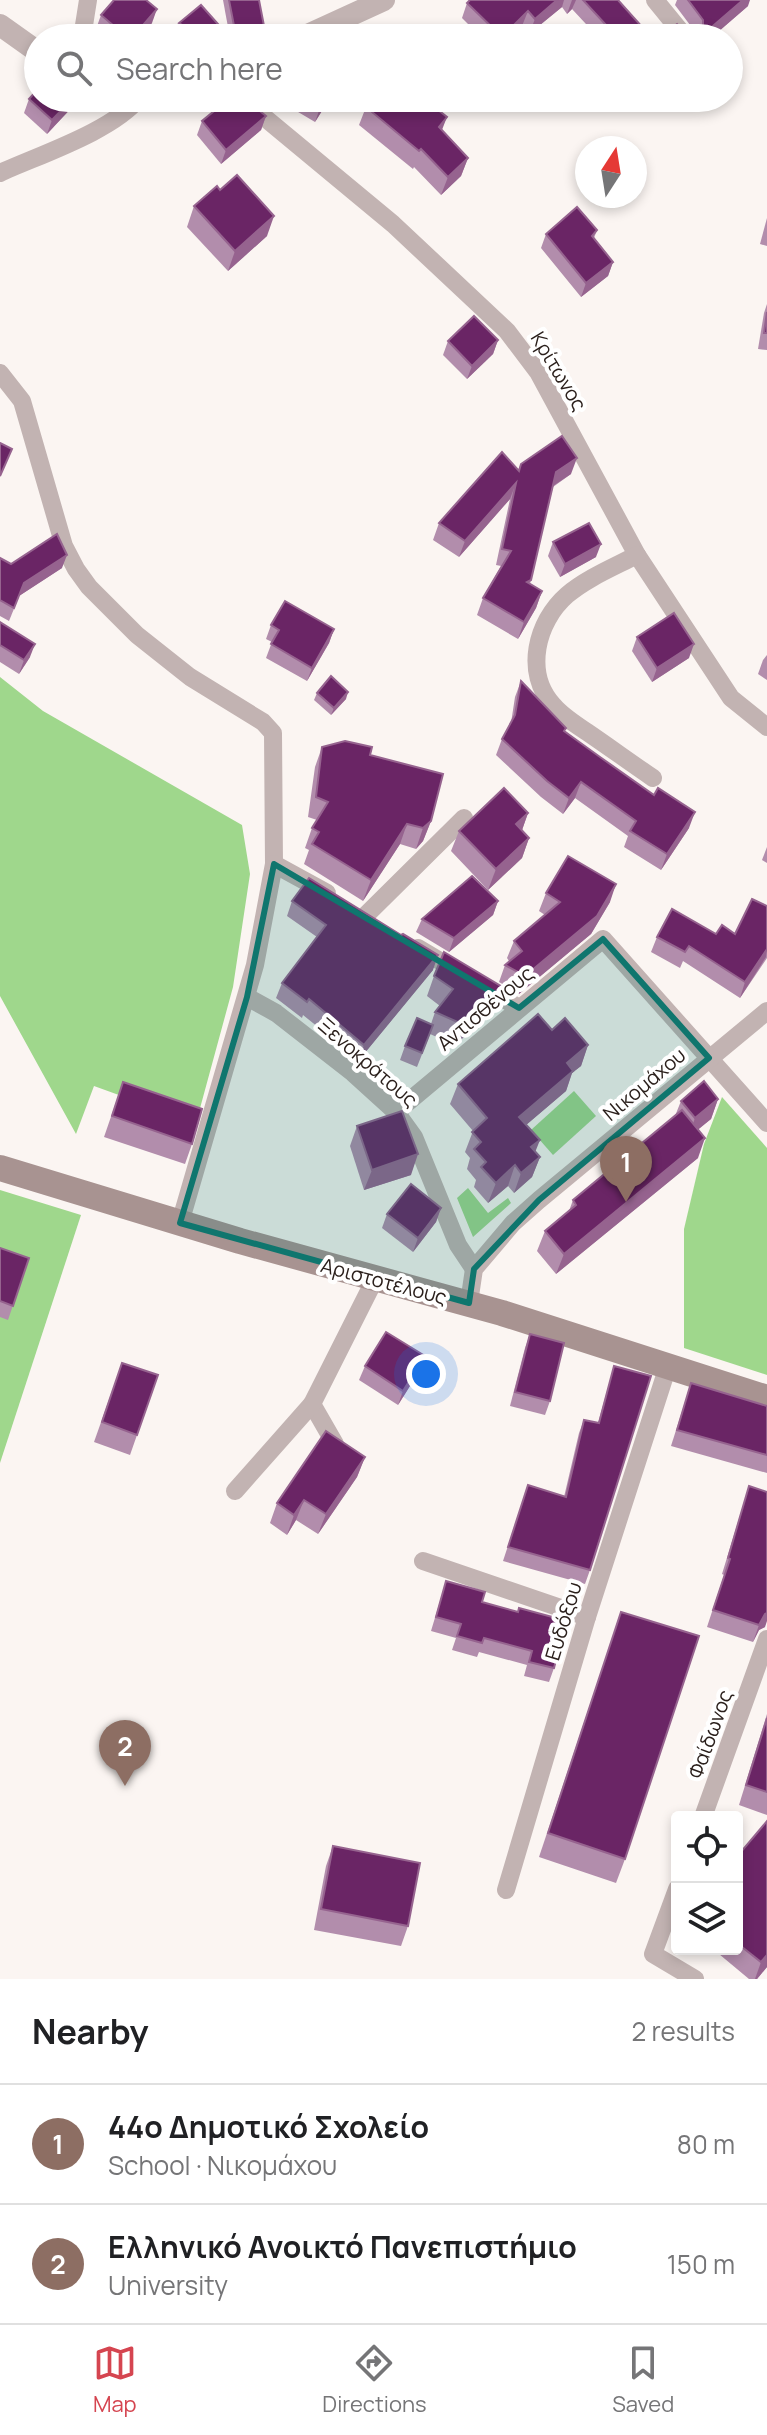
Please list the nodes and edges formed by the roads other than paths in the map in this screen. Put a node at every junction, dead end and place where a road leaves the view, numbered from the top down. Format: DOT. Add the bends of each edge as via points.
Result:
graph roads {
  1 [pos="88,0"];
  2 [pos="384,0"];
  3 [pos="655,0"];
  4 [pos="84,24"];
  5 [pos="332,24"];
  6 [pos="675,24"];
  7 [pos="0,25"];
  8 [pos="24,42"];
  9 [pos="125,112"];
  10 [pos="258,112"];
  11 [pos="0,173"];
  12 [pos="0,373"];
  13 [pos="637,555"];
  14 [pos="767,727"];
  15 [pos="653,778"];
  16 [pos="464,818"];
  17 [pos="274,864"];
  18 [pos="404,939"];
  19 [pos="247,997"];
  20 [pos="519,1008"];
  21 [pos="767,1011"];
  22 [pos="709,1058"];
  23 [pos="396,1112"];
  24 [pos="767,1123"];
  25 [pos="0,1168"];
  26 [pos="180,1223"];
  27 [pos="474,1269"];
  28 [pos="375,1279"];
  29 [pos="469,1303"];
  30 [pos="668,1366"];
  31 [pos="767,1398"];
  32 [pos="312,1404"];
  33 [pos="335,1444"];
  34 [pos="235,1491"];
  35 [pos="423,1561"];
  36 [pos="587,1617"];
  37 [pos="767,1639"];
  38 [pos="751,1686"];
  39 [pos="767,1698"];
  40 [pos="705,1811"];
  41 [pos="506,1890"];
  42 [pos="671,1905"];
  43 [pos="695,1979"];
  1 -- 4 [label="street"];
  2 -- 5 [label="street"];
  3 -- 6 [label="street"];
  7 -- 8 [label="street"];
  9 -- 11 [label="street"];
  10 -- 13 [label="street, Κρίτωνος" via="393,224 507,331 538,372"];
  12 -- 17 [label="street" via="22,401 64,546 89,587 137,635 273,733"];
  13 -- 14 [label="street, Κρίτωνος" via="731,698"];
  13 -- 15 [label="street" via="558,604 544,628 536,669 540,687 554,707"];
  16 -- 17 [label="street" via="358,912"];
  17 -- 19 [label="street"];
  18 -- 20 [label="street"];
  19 -- 23 [label="street, Ξενοκράτους" via="286,1021"];
  19 -- 26 [label="street"];
  20 -- 22 [label="street, Αντισθένους" via="603,939"];
  20 -- 23 [label="street, Αντισθένους"];
  21 -- 22 [label="street, Νικομάχου"];
  22 -- 24 [label="street"];
  22 -- 27 [label="street, Νικομάχου" via="513,1223"];
  23 -- 27 [label="street, Ξενοκράτους" via="414,1137 458,1245"];
  25 -- 26 [label="main road, Αριστοτέλους"];
  26 -- 28 [label="main road, Αριστοτέλους"];
  27 -- 29 [label="street"];
  28 -- 29 [label="main road, Αριστοτέλους"];
  28 -- 32 [label="street"];
  29 -- 30 [label="main road, Αριστοτέλους"];
  30 -- 31 [label="main road, Αριστοτέλους"];
  30 -- 36 [label="street, Ευδόξου"];
  32 -- 33 [label="street"];
  32 -- 34 [label="street"];
  35 -- 36 [label="street"];
  36 -- 41 [label="street, Ευδόξου"];
  37 -- 38 [label="street"];
  38 -- 39 [label="street, Φαίδωνος"];
  38 -- 40 [label="street, Φαίδωνος"];
  42 -- 43 [label="street" via="653,1954"];
}
